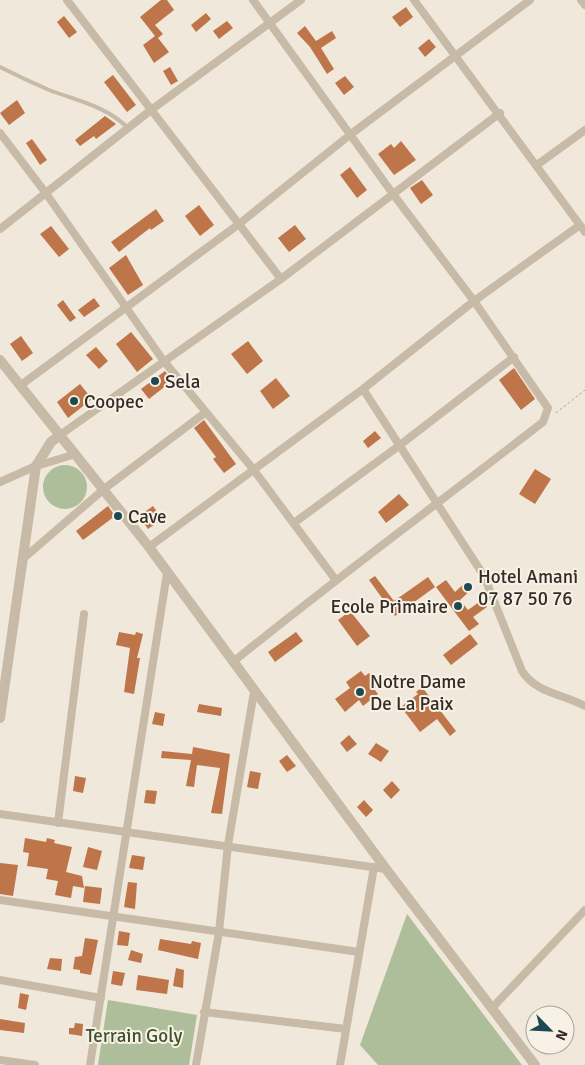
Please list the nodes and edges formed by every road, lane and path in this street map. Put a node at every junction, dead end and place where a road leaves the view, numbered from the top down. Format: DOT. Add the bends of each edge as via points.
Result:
graph roads {
  1 [pos="67,0"];
  2 [pos="253,0"];
  3 [pos="301,0"];
  4 [pos="414,0"];
  5 [pos="530,0"];
  6 [pos="581,0"];
  7 [pos="585,5"];
  8 [pos="270,23"];
  9 [pos="457,56"];
  10 [pos="0,67"];
  11 [pos="151,110"];
  12 [pos="500,113"];
  13 [pos="128,128"];
  14 [pos="585,130"];
  15 [pos="0,133"];
  16 [pos="351,134"];
  17 [pos="537,165"];
  18 [pos="45,192"];
  19 [pos="393,194"];
  20 [pos="239,224"];
  21 [pos="582,228"];
  22 [pos="0,229"];
  23 [pos="281,279"];
  24 [pos="474,300"];
  25 [pos="125,307"];
  26 [pos="514,357"];
  27 [pos="0,360"];
  28 [pos="163,360"];
  29 [pos="20,385"];
  30 [pos="363,389"];
  31 [pos="585,390"];
  32 [pos="206,412"];
  33 [pos="544,422"];
  34 [pos="60,435"];
  35 [pos="400,445"];
  36 [pos="76,454"];
  37 [pos="36,466"];
  38 [pos="253,469"];
  39 [pos="0,482"];
  40 [pos="104,489"];
  41 [pos="436,506"];
  42 [pos="294,523"];
  43 [pos="149,547"];
  44 [pos="24,558"];
  45 [pos="168,573"];
  46 [pos="335,579"];
  47 [pos="84,614"];
  48 [pos="234,662"];
  49 [pos="254,692"];
  50 [pos="585,706"];
  51 [pos="0,718"];
  52 [pos="0,814"];
  53 [pos="58,823"];
  54 [pos="127,832"];
  55 [pos="228,845"];
  56 [pos="374,867"];
  57 [pos="386,869"];
  58 [pos="0,900"];
  59 [pos="585,910"];
  60 [pos="115,917"];
  61 [pos="219,932"];
  62 [pos="359,952"];
  63 [pos="0,980"];
  64 [pos="101,998"];
  65 [pos="492,1008"];
  66 [pos="204,1012"];
  67 [pos="346,1029"];
  68 [pos="0,1060"];
  69 [pos="35,1065"];
  70 [pos="90,1065"];
  71 [pos="196,1065"];
  72 [pos="340,1065"];
  73 [pos="535,1065"];
  1 -- 11 [label="street"];
  2 -- 8 [label="street"];
  3 -- 8 [label="street"];
  4 -- 9 [label="street"];
  5 -- 9 [label="street"];
  6 -- 7 [label="street"];
  8 -- 11 [label="street"];
  8 -- 16 [label="street"];
  9 -- 12 [label="street"];
  9 -- 16 [label="street"];
  10 -- 13 [label="lane" via="49,90 102,108"];
  11 -- 13 [label="street"];
  11 -- 20 [label="street"];
  12 -- 17 [label="street"];
  12 -- 19 [label="street"];
  13 -- 18 [label="street"];
  14 -- 17 [label="street"];
  15 -- 18 [label="street"];
  16 -- 19 [label="street"];
  16 -- 20 [label="street"];
  17 -- 21 [label="street"];
  18 -- 22 [label="street"];
  18 -- 25 [label="street"];
  19 -- 23 [label="street"];
  19 -- 24 [label="street"];
  20 -- 23 [label="street"];
  20 -- 25 [label="street"];
  21 -- 24 [label="street"];
  23 -- 28 [label="street"];
  24 -- 26 [label="street"];
  24 -- 30 [label="street"];
  25 -- 28 [label="street"];
  25 -- 29 [label="street"];
  26 -- 33 [label="street" via="546,402 548,414"];
  26 -- 35 [label="street"];
  27 -- 29 [label="street"];
  28 -- 32 [label="street"];
  28 -- 34 [label="street"];
  29 -- 34 [label="street"];
  30 -- 35 [label="street"];
  30 -- 38 [label="street"];
  31 -- 33 [label="path"];
  32 -- 38 [label="street"];
  32 -- 40 [label="street"];
  33 -- 41 [label="street"];
  34 -- 36 [label="street"];
  34 -- 37 [label="street" via="51,442"];
  35 -- 41 [label="street"];
  35 -- 42 [label="street"];
  36 -- 37 [label="street"];
  36 -- 40 [label="street"];
  37 -- 39 [label="street"];
  37 -- 44 [label="street"];
  38 -- 42 [label="street"];
  38 -- 43 [label="street"];
  40 -- 43 [label="street"];
  40 -- 44 [label="street"];
  41 -- 46 [label="street"];
  41 -- 50 [label="street" via="484,576 529,682"];
  42 -- 46 [label="street"];
  43 -- 45 [label="street"];
  44 -- 51 [label="street"];
  45 -- 48 [label="street"];
  45 -- 54 [label="street"];
  46 -- 48 [label="street"];
  47 -- 53 [label="street"];
  48 -- 49 [label="street"];
  49 -- 55 [label="street"];
  49 -- 57 [label="street"];
  52 -- 53 [label="street"];
  53 -- 54 [label="street"];
  54 -- 55 [label="street"];
  54 -- 60 [label="street"];
  55 -- 56 [label="street"];
  55 -- 61 [label="street"];
  56 -- 57 [label="street"];
  56 -- 62 [label="street"];
  57 -- 65 [label="street"];
  58 -- 60 [label="street"];
  59 -- 65 [label="street"];
  60 -- 61 [label="street"];
  60 -- 64 [label="street"];
  61 -- 62 [label="street"];
  61 -- 66 [label="street"];
  62 -- 67 [label="street"];
  63 -- 64 [label="street"];
  64 -- 70 [label="street"];
  65 -- 73 [label="street"];
  66 -- 67 [label="street"];
  66 -- 71 [label="street"];
  67 -- 72 [label="street"];
  68 -- 69 [label="street"];
}
